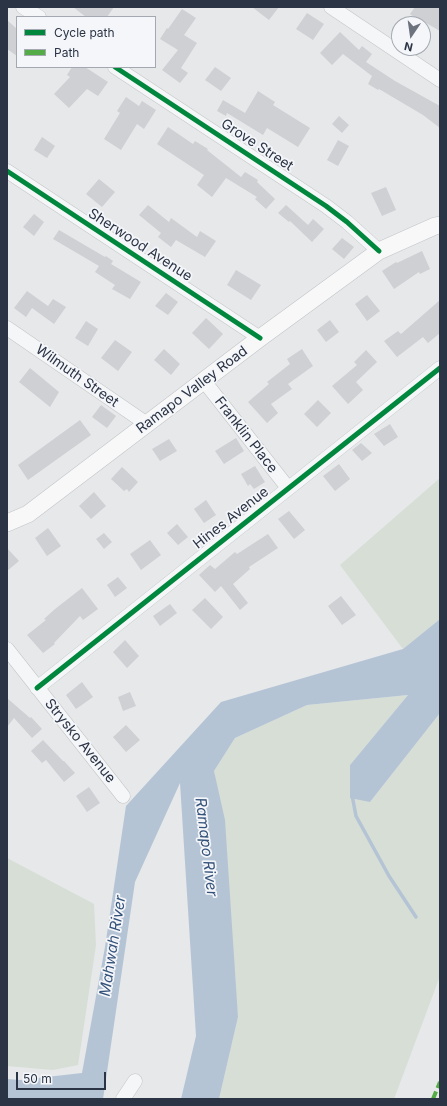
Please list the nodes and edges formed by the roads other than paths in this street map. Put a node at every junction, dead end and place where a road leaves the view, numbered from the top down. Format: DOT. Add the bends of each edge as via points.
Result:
graph roads {
  1 [pos="23,7"];
  2 [pos="331,7"];
  3 [pos="36,16"];
  4 [pos="117,68"];
  5 [pos="440,80"];
  6 [pos="7,171"];
  7 [pos="438,228"];
  8 [pos="379,251"];
  9 [pos="7,328"];
  10 [pos="260,338"];
  11 [pos="440,368"];
  12 [pos="204,381"];
  13 [pos="147,424"];
  14 [pos="288,488"];
  15 [pos="7,523"];
  16 [pos="7,649"];
  17 [pos="37,688"];
  18 [pos="123,796"];
  19 [pos="135,1081"];
  20 [pos="123,1099"];
  1 -- 3 [label="street"];
  2 -- 5 [label="street"];
  4 -- 8 [label="street, Grove Street" via="326,206"];
  6 -- 10 [label="street, Sherwood Avenue"];
  7 -- 8 [label="main road, Ramapo Valley Road"];
  8 -- 10 [label="main road, Ramapo Valley Road"];
  9 -- 13 [label="street, Wilmuth Street"];
  10 -- 12 [label="main road, Ramapo Valley Road"];
  11 -- 14 [label="street, Hines Avenue"];
  12 -- 13 [label="main road, Ramapo Valley Road"];
  12 -- 14 [label="street, Franklin Place"];
  13 -- 15 [label="main road, Ramapo Valley Road" via="28,514"];
  14 -- 17 [label="street, Hines Avenue"];
  16 -- 17 [label="street, Strysko Avenue"];
  17 -- 18 [label="street, Strysko Avenue"];
  19 -- 20 [label="street"];
}
